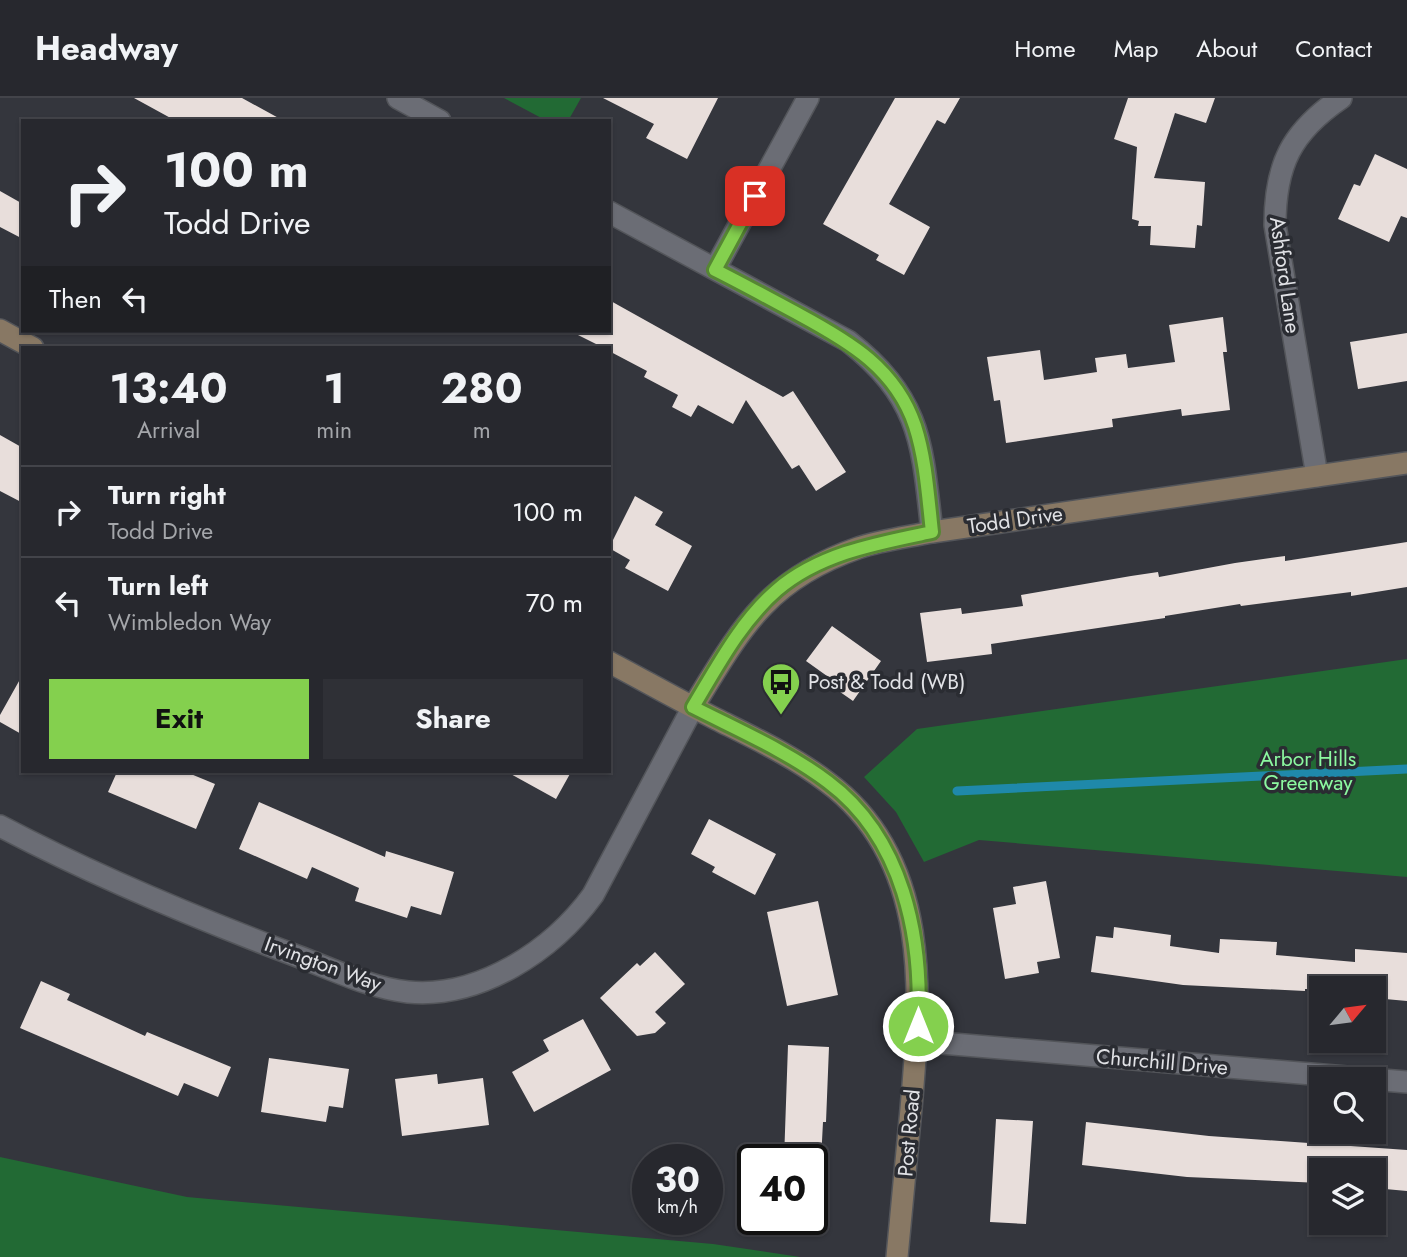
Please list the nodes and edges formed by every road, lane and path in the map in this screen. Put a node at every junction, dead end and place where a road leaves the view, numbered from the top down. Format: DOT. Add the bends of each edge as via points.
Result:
graph roads {
  1 [pos="398,98"];
  2 [pos="807,98"];
  3 [pos="1341,98"];
  4 [pos="436,119"];
  5 [pos="611,213"];
  6 [pos="715,270"];
  7 [pos="0,330"];
  8 [pos="29,346"];
  9 [pos="1407,463"];
  10 [pos="1317,475"];
  11 [pos="932,532"];
  12 [pos="611,663"];
  13 [pos="693,707"];
  14 [pos="0,826"];
  15 [pos="917,1041"];
  16 [pos="1407,1082"];
  17 [pos="897,1257"];
  1 -- 4 [label="street"];
  2 -- 6 [label="street"];
  3 -- 10 [label="street, Ashford Lane" via="1301,132 1275,191 1275,225"];
  5 -- 6 [label="street"];
  6 -- 11 [label="street" via="848,341 876,363 899,390 915,425 924,462"];
  7 -- 8 [label="street"];
  9 -- 10 [label="street, Todd Drive"];
  10 -- 11 [label="street, Todd Drive"];
  11 -- 13 [label="street, Todd Drive" via="859,547 808,569 778,589 740,633"];
  12 -- 13 [label="street, Post Road"];
  13 -- 14 [label="street, Irvington Way" via="593,895 574,921 526,960 450,989 410,992 377,986 70,863"];
  13 -- 15 [label="street, Post Road" via="828,782 858,811 883,845 905,893 916,948"];
  15 -- 16 [label="street, Churchill Drive"];
  15 -- 17 [label="street, Post Road"];
}
